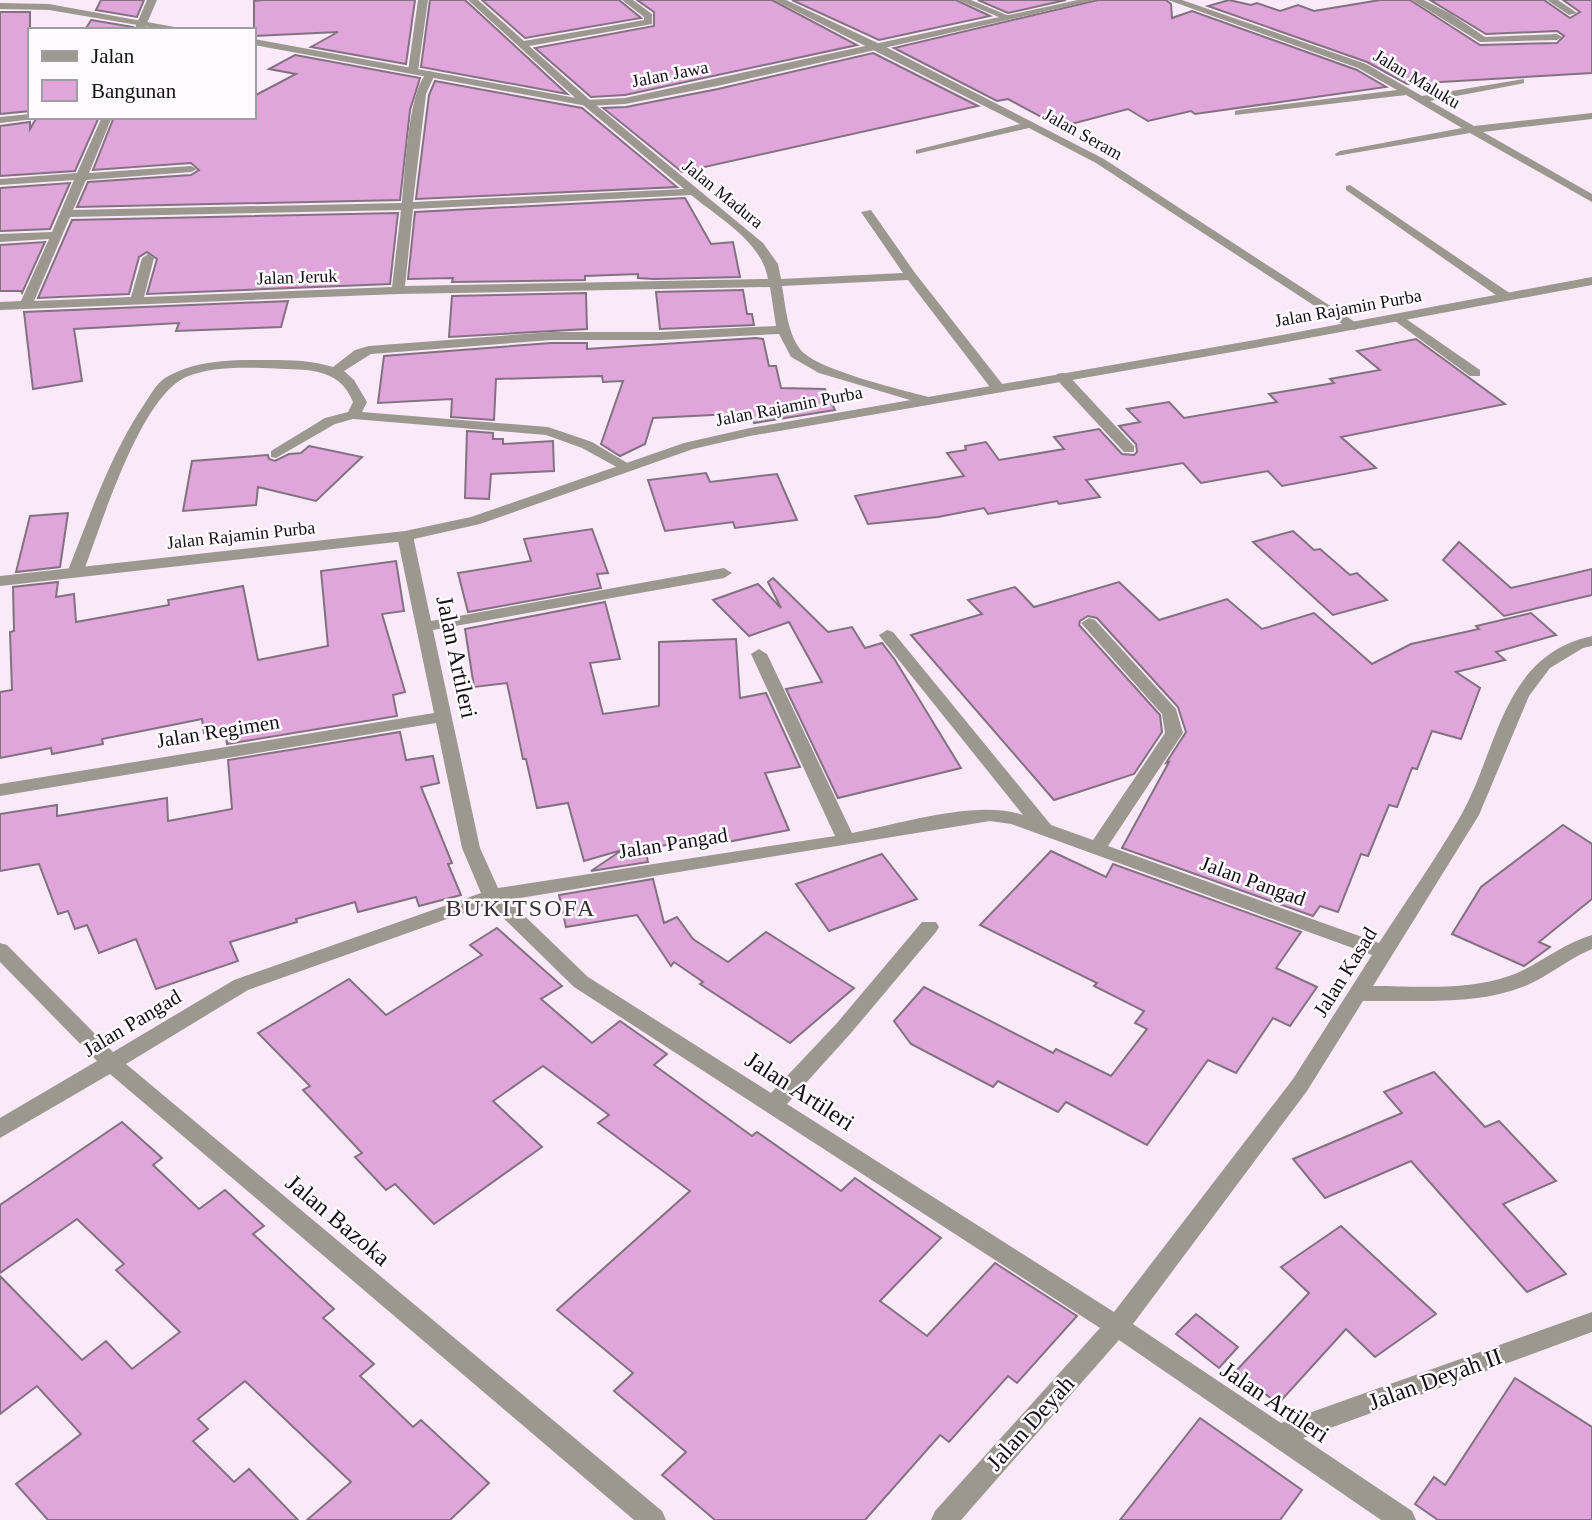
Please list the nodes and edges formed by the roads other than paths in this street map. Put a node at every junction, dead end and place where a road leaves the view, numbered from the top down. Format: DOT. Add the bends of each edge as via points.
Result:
graph roads {
  1 [pos="152,0"];
  2 [pos="424,0"];
  3 [pos="473,0"];
  4 [pos="627,0"];
  5 [pos="779,0"];
  6 [pos="963,0"];
  7 [pos="1090,0"];
  8 [pos="1173,0"];
  9 [pos="1417,0"];
  10 [pos="1552,0"];
  11 [pos="0,6"];
  12 [pos="1572,13"];
  13 [pos="1009,18"];
  14 [pos="140,26"];
  15 [pos="163,28"];
  16 [pos="1557,37"];
  17 [pos="256,42"];
  18 [pos="523,44"];
  19 [pos="879,47"];
  20 [pos="413,71"];
  21 [pos="430,74"];
  22 [pos="1520,81"];
  23 [pos="1409,92"];
  24 [pos="1420,100"];
  25 [pos="587,103"];
  26 [pos="1239,113"];
  27 [pos="1592,116"];
  28 [pos="28,117"];
  29 [pos="106,119"];
  30 [pos="0,120"];
  31 [pos="1030,125"];
  32 [pos="1470,130"];
  33 [pos="920,152"];
  34 [pos="1340,154"];
  35 [pos="191,169"];
  36 [pos="83,177"];
  37 [pos="0,182"];
  38 [pos="1350,188"];
  39 [pos="692,192"];
  40 [pos="1592,199"];
  41 [pos="409,206"];
  42 [pos="867,212"];
  43 [pos="67,214"];
  44 [pos="58,235"];
  45 [pos="0,237"];
  46 [pos="148,258"];
  47 [pos="911,276"];
  48 [pos="1592,281"];
  49 [pos="776,283"];
  50 [pos="398,290"];
  51 [pos="1507,297"];
  52 [pos="136,302"];
  53 [pos="26,305"];
  54 [pos="0,306"];
  55 [pos="1399,318"];
  56 [pos="1355,326"];
  57 [pos="783,330"];
  58 [pos="336,371"];
  59 [pos="1475,373"];
  60 [pos="1062,377"];
  61 [pos="998,388"];
  62 [pos="926,401"];
  63 [pos="353,415"];
  64 [pos="1129,449"];
  65 [pos="276,454"];
  66 [pos="624,467"];
  67 [pos="405,536"];
  68 [pos="75,573"];
  69 [pos="724,573"];
  70 [pos="0,581"];
  71 [pos="1088,623"];
  72 [pos="424,627"];
  73 [pos="887,635"];
  74 [pos="1592,641"];
  75 [pos="759,654"];
  76 [pos="443,717"];
  77 [pos="0,790"];
  78 [pos="1047,832"];
  79 [pos="846,840"];
  80 [pos="1096,850"];
  81 [pos="492,896"];
  82 [pos="929,927"];
  83 [pos="1592,942"];
  84 [pos="0,950"];
  85 [pos="1384,952"];
  86 [pos="1357,994"];
  87 [pos="110,1062"];
  88 [pos="773,1105"];
  89 [pos="0,1129"];
  90 [pos="1592,1322"];
  91 [pos="1117,1326"];
  92 [pos="1277,1436"];
  93 [pos="653,1520"];
  94 [pos="944,1520"];
  95 [pos="1403,1520"];
  1 -- 14 [label="street"];
  2 -- 20 [label="street"];
  3 -- 18 [label="street, Jalan Madura"];
  4 -- 18 [label="street" via="649,16 649,22"];
  5 -- 19 [label="street, Jalan Seram"];
  6 -- 13 [label="street"];
  7 -- 13 [label="street, Jalan Jawa"];
  8 -- 23 [label="street, Jalan Maluku" via="1362,66"];
  9 -- 16 [label="street" via="1483,40"];
  10 -- 12 [label="street"];
  11 -- 14 [label="street" via="49,7"];
  13 -- 19 [label="street, Jalan Jawa"];
  14 -- 15 [label="street"];
  17 -- 20 [label="street, Jalan Jawa"];
  18 -- 25 [label="street, Jalan Madura"];
  19 -- 25 [label="street, Jalan Jawa" via="625,101"];
  19 -- 31 [label="street, Jalan Seram"];
  20 -- 21 [label="street, Jalan Jawa"];
  21 -- 25 [label="street, Jalan Jawa"];
  21 -- 41 [label="street" via="416,119"];
  22 -- 24 [label="street"];
  23 -- 24 [label="street, Jalan Maluku"];
  23 -- 26 [label="street"];
  24 -- 32 [label="street, Jalan Maluku"];
  25 -- 39 [label="street, Jalan Madura"];
  27 -- 32 [label="street"];
  28 -- 30 [label="street"];
  29 -- 36 [label="street"];
  31 -- 33 [label="street"];
  31 -- 56 [label="street, Jalan Seram" via="1100,161"];
  32 -- 34 [label="street"];
  32 -- 40 [label="street, Jalan Maluku"];
  35 -- 36 [label="street"];
  36 -- 37 [label="street"];
  36 -- 43 [label="street"];
  38 -- 51 [label="street"];
  39 -- 41 [label="street"];
  39 -- 49 [label="street, Jalan Madura" via="759,246 772,264"];
  41 -- 43 [label="street"];
  41 -- 50 [label="street"];
  42 -- 47 [label="street"];
  43 -- 44 [label="street"];
  44 -- 45 [label="street"];
  44 -- 53 [label="street"];
  46 -- 52 [label="street"];
  47 -- 49 [label="street, Jalan Jeruk"];
  47 -- 61 [label="street"];
  48 -- 51 [label="street, Jalan Rajamin Purba"];
  49 -- 50 [label="street, Jalan Jeruk"];
  49 -- 57 [label="street, Jalan Madura"];
  50 -- 52 [label="street, Jalan Jeruk"];
  51 -- 55 [label="street, Jalan Rajamin Purba"];
  52 -- 53 [label="street, Jalan Jeruk"];
  53 -- 54 [label="street, Jalan Jeruk"];
  55 -- 56 [label="street, Jalan Rajamin Purba"];
  55 -- 59 [label="street"];
  56 -- 60 [label="street, Jalan Rajamin Purba"];
  57 -- 58 [label="street" via="551,336 369,350"];
  57 -- 62 [label="street, Jalan Madura" via="796,354 824,370"];
  58 -- 63 [label="street" via="357,391 360,402"];
  58 -- 68 [label="street" via="319,366 248,364 188,373 167,383 134,426"];
  60 -- 61 [label="street, Jalan Rajamin Purba"];
  60 -- 64 [label="street"];
  61 -- 62 [label="street, Jalan Rajamin Purba"];
  62 -- 66 [label="street, Jalan Rajamin Purba" via="750,432"];
  63 -- 65 [label="street" via="330,421"];
  63 -- 66 [label="street" via="548,431 587,445"];
  66 -- 67 [label="street, Jalan Rajamin Purba" via="475,522"];
  67 -- 68 [label="street, Jalan Rajamin Purba"];
  67 -- 72 [label="street, Jalan Artileri"];
  68 -- 70 [label="street, Jalan Rajamin Purba"];
  69 -- 72 [label="street"];
  71 -- 80 [label="street" via="1170,713 1174,733"];
  72 -- 76 [label="street, Jalan Artileri"];
  73 -- 78 [label="street"];
  74 -- 85 [label="street, Jalan Kasad" via="1544,664 1521,695 1470,815"];
  75 -- 79 [label="street"];
  76 -- 77 [label="street, Jalan Regimen"];
  76 -- 81 [label="street, Jalan Artileri" via="471,848"];
  78 -- 79 [label="street, Jalan Pangad" via="1013,818 990,815"];
  78 -- 80 [label="street, Jalan Pangad"];
  79 -- 81 [label="street, Jalan Pangad"];
  80 -- 85 [label="street, Jalan Pangad"];
  81 -- 87 [label="street, Jalan Pangad" via="241,985"];
  81 -- 88 [label="street, Jalan Artileri" via="581,982"];
  82 -- 88 [label="street"];
  83 -- 86 [label="street" via="1520,980 1494,988"];
  84 -- 87 [label="street, Jalan Bazoka"];
  85 -- 86 [label="street, Jalan Kasad"];
  86 -- 91 [label="street, Jalan Kasad" via="1300,1085"];
  87 -- 89 [label="street, Jalan Pangad"];
  87 -- 93 [label="street, Jalan Bazoka"];
  88 -- 91 [label="street, Jalan Artileri"];
  90 -- 92 [label="street, Jalan Deyah II"];
  91 -- 92 [label="street, Jalan Artileri"];
  91 -- 94 [label="street, Jalan Deyah"];
  92 -- 95 [label="street, Jalan Artileri"];
}
